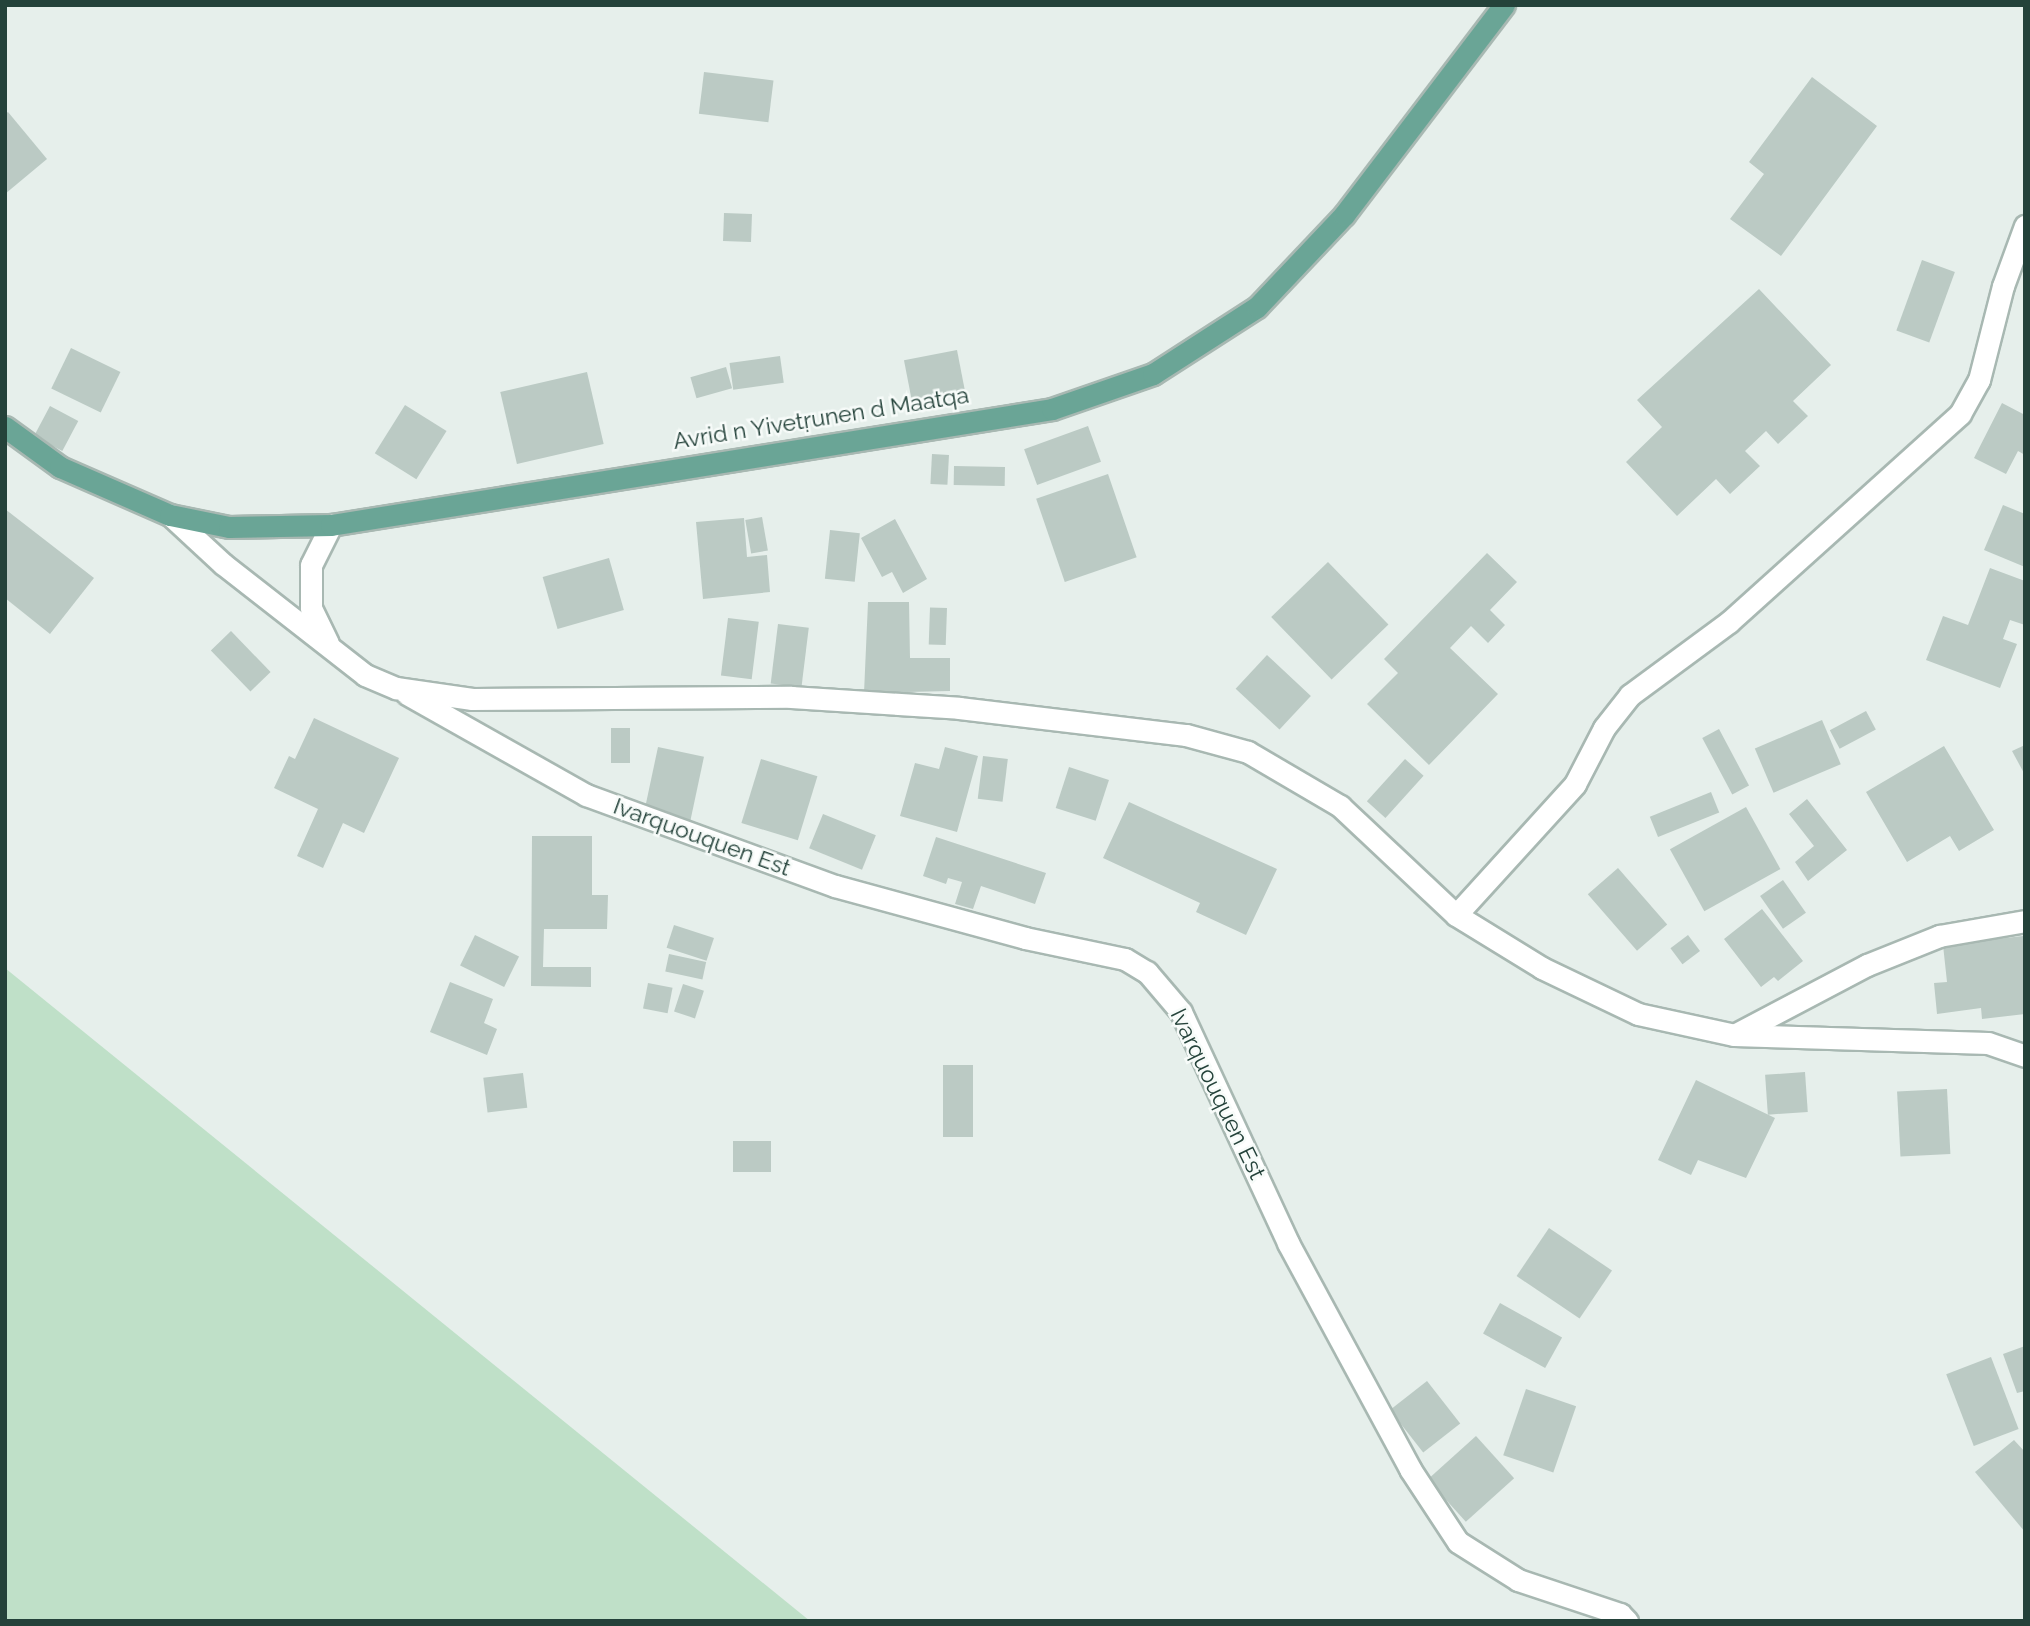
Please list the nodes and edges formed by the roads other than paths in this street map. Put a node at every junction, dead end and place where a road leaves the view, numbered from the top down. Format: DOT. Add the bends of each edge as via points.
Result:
graph roads {
  1 [pos="1504,5"];
  2 [pos="2025,226"];
  3 [pos="5,427"];
  4 [pos="170,515"];
  5 [pos="331,525"];
  6 [pos="330,648"];
  7 [pos="396,688"];
  8 [pos="1456,915"];
  9 [pos="2025,921"];
  10 [pos="1734,1035"];
  11 [pos="2025,1056"];
  12 [pos="1627,1621"];
  1 -- 5 [label="main road, Avrid n Yivetṛunen d Maatqa" via="1345,215 1256,307 1153,374 1052,409"];
  2 -- 8 [label="street" via="2003,286 1979,380 1960,414 1729,622 1630,695 1604,728 1575,784"];
  3 -- 4 [label="main road, Avrid n Yivetṛunen d Maatqa" via="60,467"];
  4 -- 5 [label="main road, Avrid n Yivetṛunen d Maatqa" via="229,527"];
  4 -- 6 [label="street" via="223,564"];
  5 -- 6 [label="street" via="311,565 311,608"];
  6 -- 7 [label="street" via="365,675"];
  7 -- 8 [label="street" via="472,699 791,697 958,708 1186,735 1248,751 1340,806"];
  7 -- 12 [label="street, Ivarquouquen Est" via="586,795 835,886 1025,938 1125,959 1147,972 1181,1012 1288,1243 1410,1469 1458,1542 1518,1580 1620,1614"];
  8 -- 10 [label="street" via="1542,968 1639,1014"];
  9 -- 10 [label="street" via="1939,936 1867,965"];
  10 -- 11 [label="street" via="1989,1043"];
}
